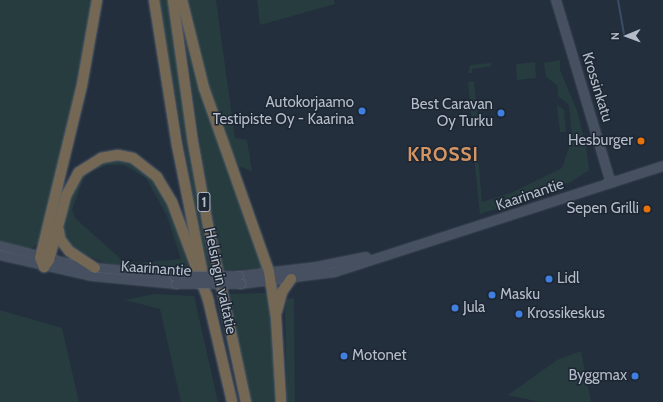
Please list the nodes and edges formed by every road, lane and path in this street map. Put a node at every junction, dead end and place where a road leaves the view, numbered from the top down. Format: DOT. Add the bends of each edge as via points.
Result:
graph roads {
  1 [pos="97,0"];
  2 [pos="154,0"];
  3 [pos="173,0"];
  4 [pos="182,0"];
  5 [pos="556,0"];
  6 [pos="663,166"];
  7 [pos="611,183"];
  8 [pos="58,229"];
  9 [pos="0,246"];
  10 [pos="404,249"];
  11 [pos="0,255"];
  12 [pos="44,261"];
  13 [pos="95,268"];
  14 [pos="270,277"];
  15 [pos="291,280"];
  16 [pos="209,302"];
  17 [pos="276,317"];
  18 [pos="232,402"];
  19 [pos="246,402"];
  20 [pos="281,402"];
  1 -- 12 [label="highway" via="82,86"];
  2 -- 16 [label="highway, Helsingin valtatie / 1" via="175,130"];
  3 -- 19 [label="highway, Helsingin valtatie / 1" via="207,218"];
  4 -- 14 [label="highway" via="204,88"];
  5 -- 7 [label="main road, Krossinkatu"];
  6 -- 7 [label="main road, Kaarinantie"];
  7 -- 10 [label="main road, Kaarinantie"];
  8 -- 12 [label="highway"];
  8 -- 13 [label="highway" via="60,239 69,251"];
  8 -- 16 [label="highway" via="70,187 85,166 110,156 133,158 158,177 172,202"];
  9 -- 12 [label="main road, Kaarinantie"];
  10 -- 14 [label="main road, Kaarinantie"];
  10 -- 15 [label="main road, Kaarinantie" via="335,272"];
  11 -- 12 [label="main road, Kaarinantie"];
  12 -- 13 [label="main road, Kaarinantie"];
  12 -- 14 [label="main road, Kaarinantie, bridge" via="123,281 241,284"];
  13 -- 14 [label="main road, Kaarinantie, bridge" via="174,276"];
  14 -- 15 [label="main road, Kaarinantie"];
  14 -- 17 [label="highway"];
  15 -- 17 [label="highway" via="282,292"];
  16 -- 18 [label="highway, Helsingin valtatie / 1"];
  17 -- 20 [label="highway"];
}
